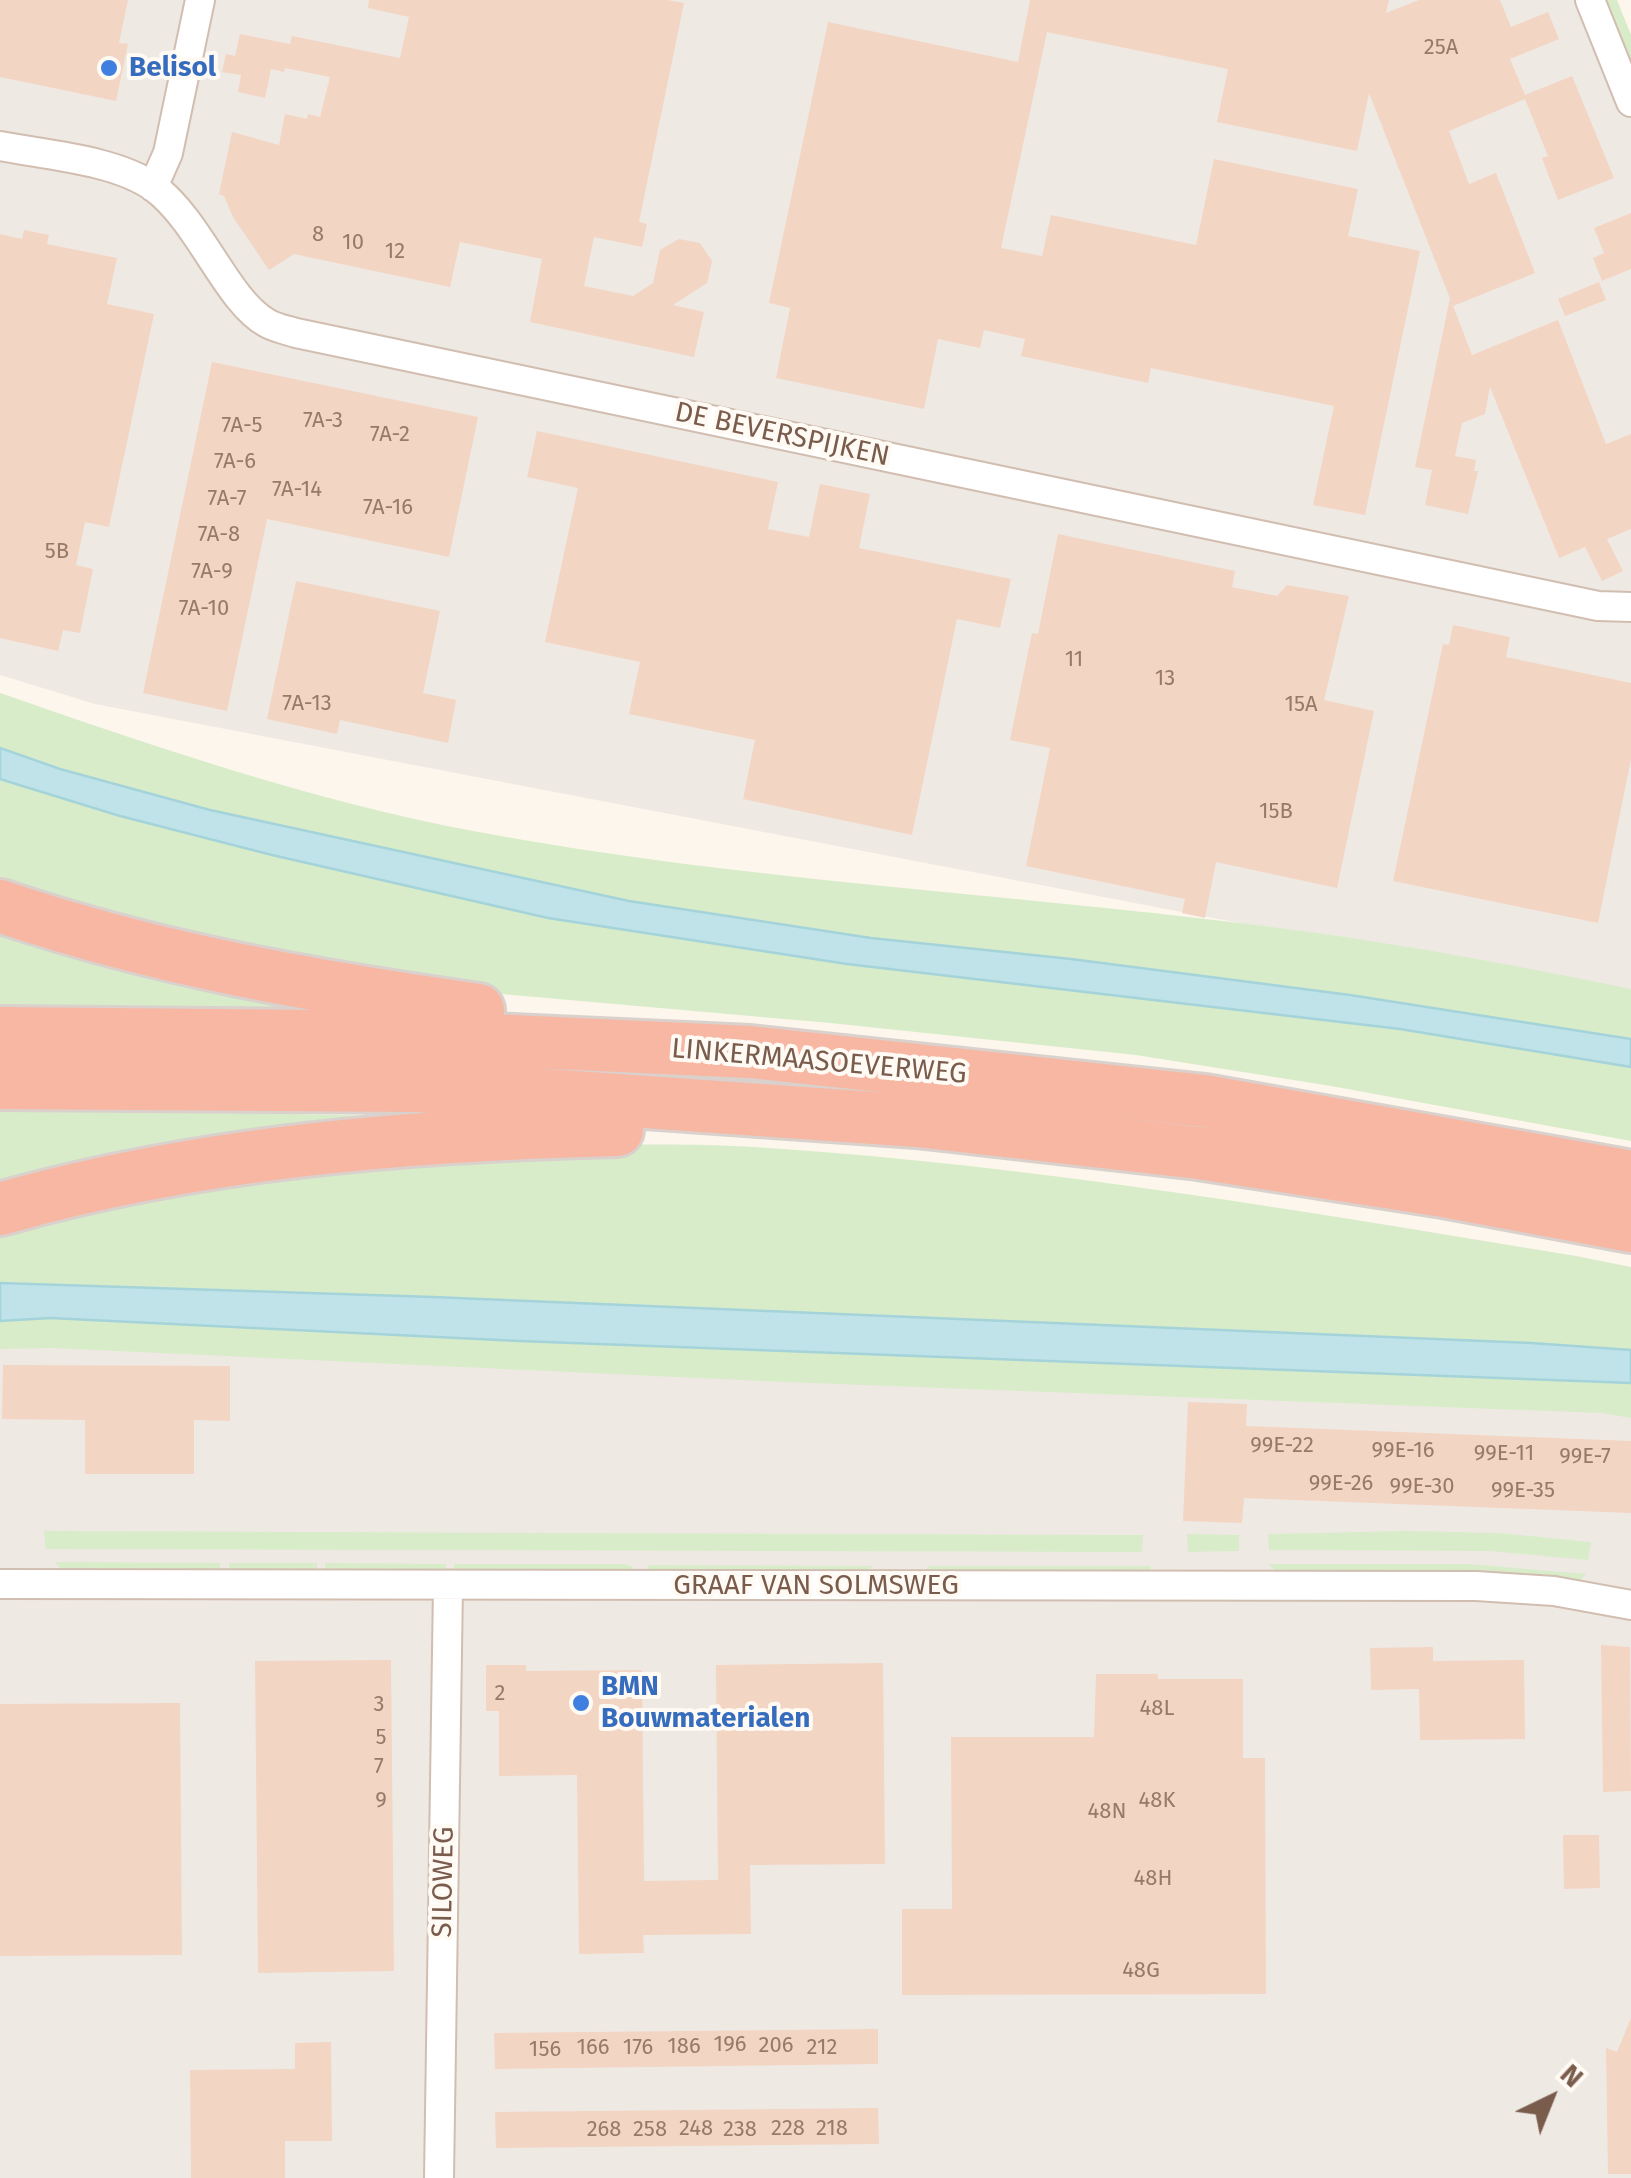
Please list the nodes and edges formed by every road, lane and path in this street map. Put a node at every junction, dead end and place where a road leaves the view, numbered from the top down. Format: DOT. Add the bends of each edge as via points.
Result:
graph roads {
  1 [pos="200,0"];
  2 [pos="1590,0"];
  3 [pos="1631,102"];
  4 [pos="0,146"];
  5 [pos="153,187"];
  6 [pos="1631,608"];
  7 [pos="0,906"];
  8 [pos="0,1032"];
  9 [pos="750,1052"];
  10 [pos="0,1083"];
  11 [pos="917,1121"];
  12 [pos="1631,1177"];
  13 [pos="0,1209"];
  14 [pos="1631,1226"];
  15 [pos="0,1584"];
  16 [pos="448,1586"];
  17 [pos="1631,1605"];
  18 [pos="439,2178"];
  1 -- 5 [label="street" via="168,153"];
  2 -- 3 [label="street"];
  4 -- 5 [label="street, DE BEVERSPIJKEN" via="114,169"];
  5 -- 6 [label="street, DE BEVERSPIJKEN" via="185,216 244,302 266,322 296,334"];
  7 -- 9 [label="highway" via="269,977 495,1012 655,1027"];
  8 -- 9 [label="highway, LINKERMAASOEVERWEG" via="425,1036"];
  9 -- 12 [label="highway, LINKERMAASOEVERWEG" via="1205,1102"];
  10 -- 11 [label="highway, LINKERMAASOEVERWEG" via="418,1086"];
  11 -- 13 [label="highway" via="830,1135 450,1135 144,1176"];
  11 -- 14 [label="highway, LINKERMAASOEVERWEG" via="1199,1153"];
  15 -- 16 [label="street, GRAAF VAN SOLMSWEG"];
  16 -- 17 [label="street, GRAAF VAN SOLMSWEG" via="1476,1586"];
  16 -- 18 [label="street, SILOWEG"];
}
